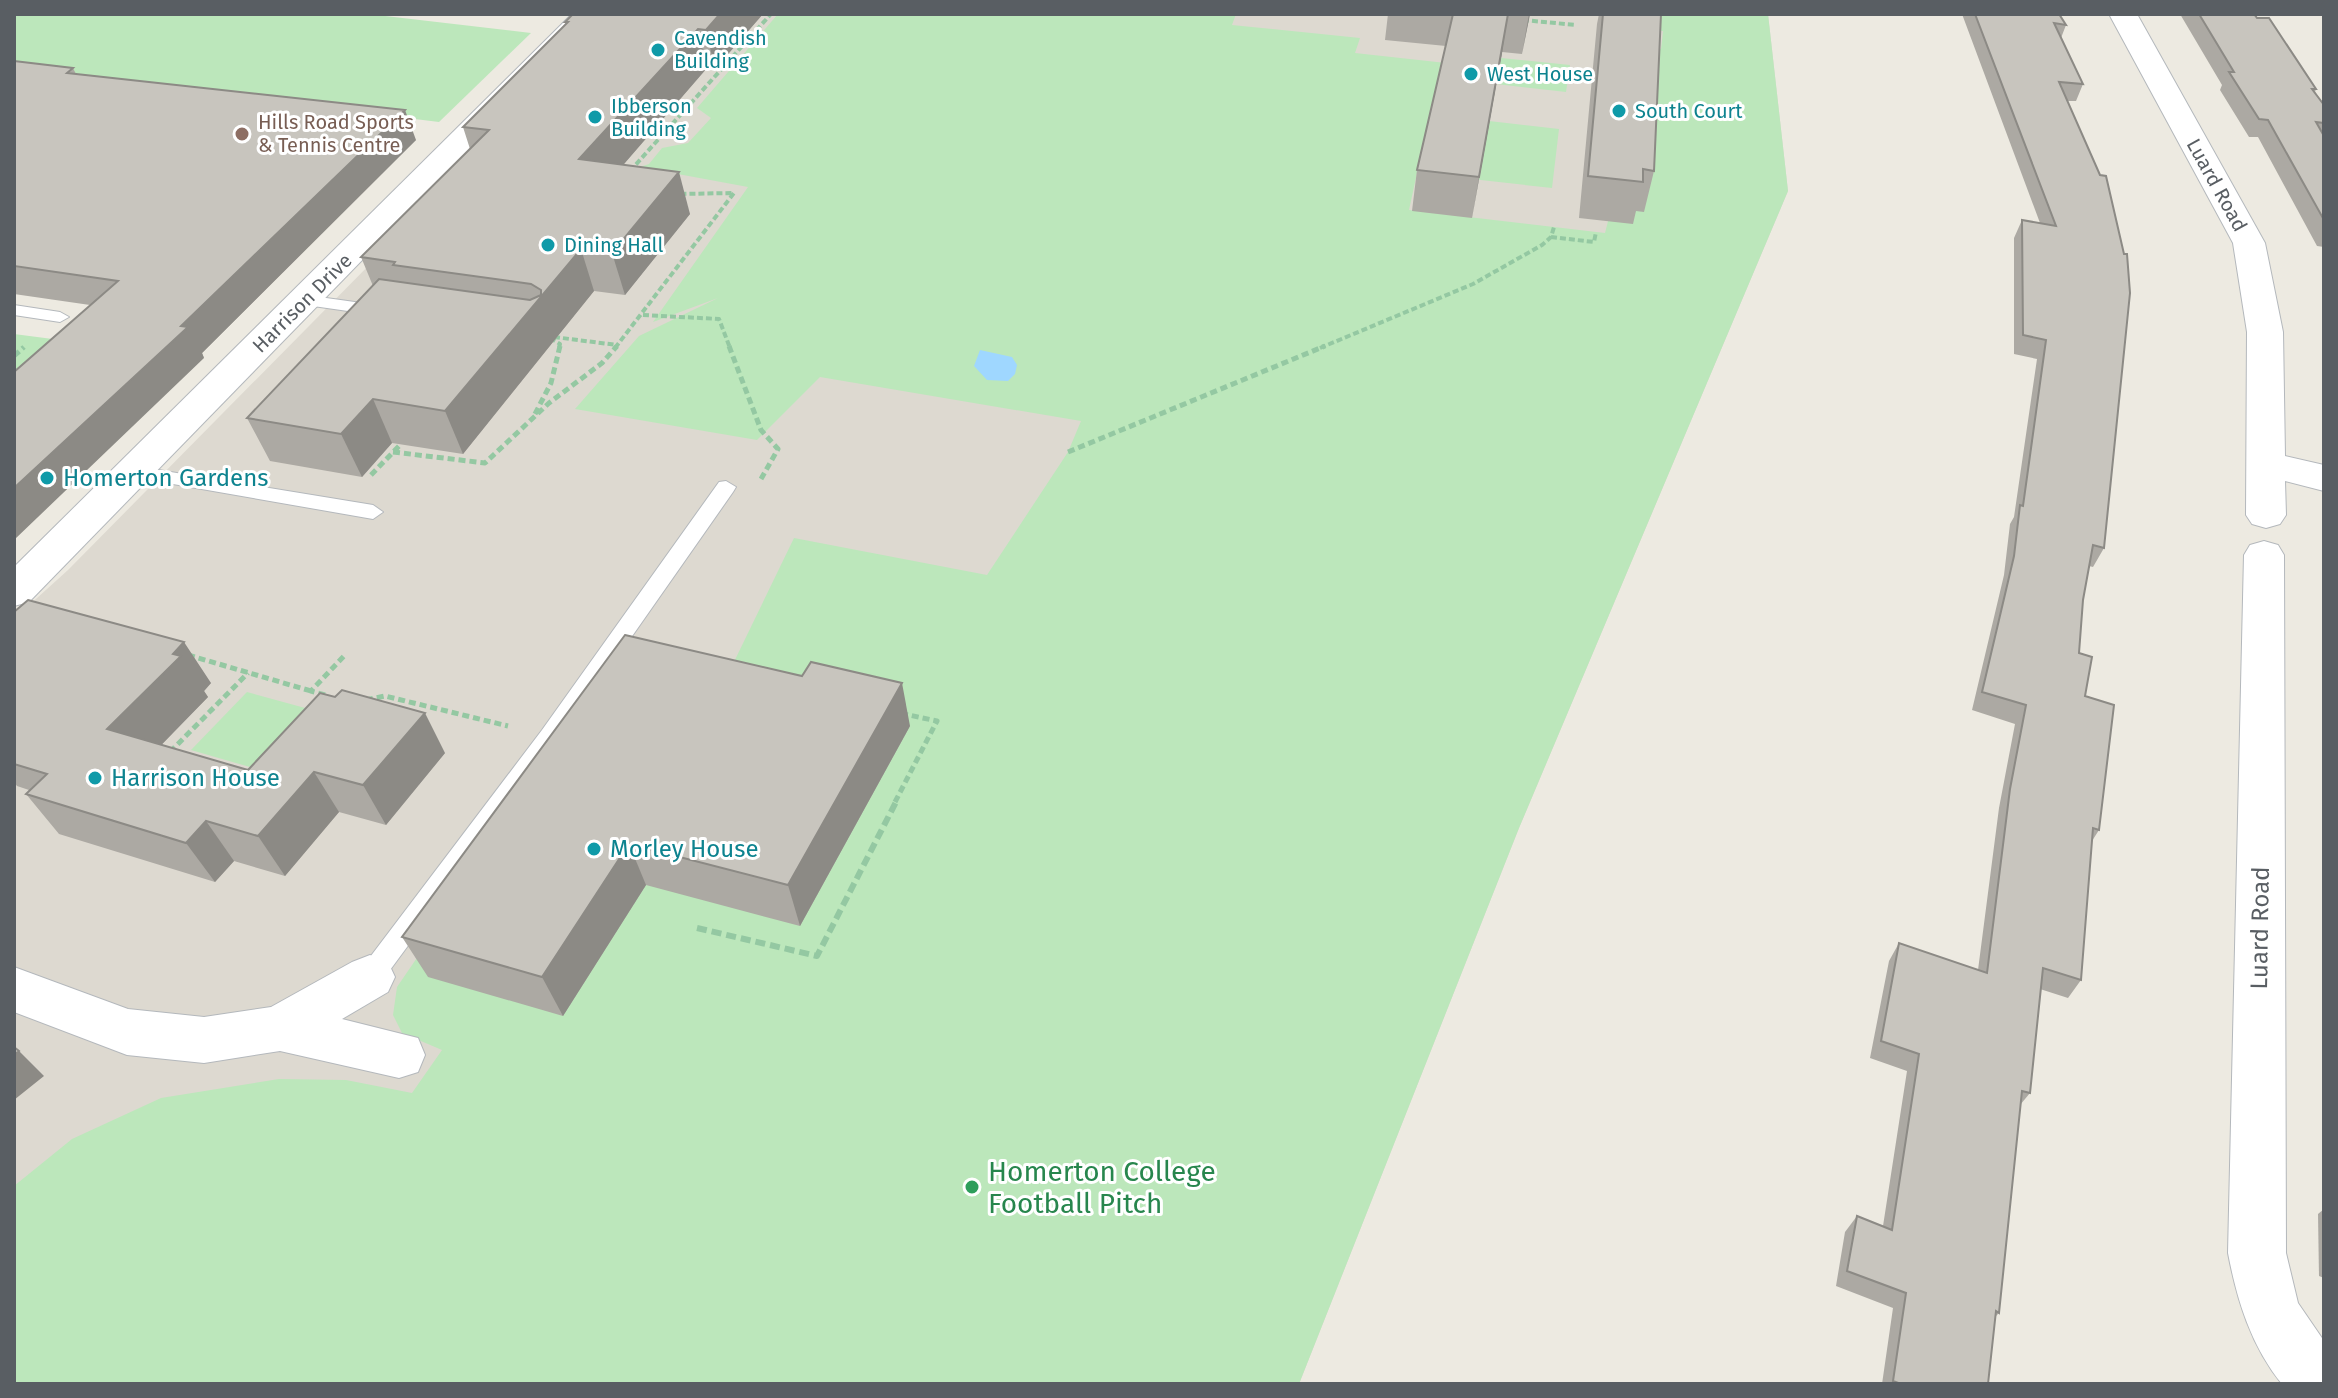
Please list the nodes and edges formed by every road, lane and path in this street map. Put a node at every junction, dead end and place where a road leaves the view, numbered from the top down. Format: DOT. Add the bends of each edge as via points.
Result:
graph roads {
  1 [pos="588,14"];
  2 [pos="771,14"];
  3 [pos="1537,14"];
  4 [pos="2123,14"];
  5 [pos="1521,20"];
  6 [pos="1535,21"];
  7 [pos="1576,25"];
  8 [pos="626,175"];
  9 [pos="675,194"];
  10 [pos="1554,227"];
  11 [pos="1596,232"];
  12 [pos="1551,237"];
  13 [pos="305,300"];
  14 [pos="14,310"];
  15 [pos="403,314"];
  16 [pos="643,315"];
  17 [pos="60,317"];
  18 [pos="617,345"];
  19 [pos="533,418"];
  20 [pos="761,430"];
  21 [pos="393,452"];
  22 [pos="1068,452"];
  23 [pos="2268,465"];
  24 [pos="134,472"];
  25 [pos="2324,478"];
  26 [pos="726,487"];
  27 [pos="373,512"];
  28 [pos="14,592"];
  29 [pos="174,651"];
  30 [pos="344,656"];
  31 [pos="248,673"];
  32 [pos="311,691"];
  33 [pos="338,699"];
  34 [pos="363,700"];
  35 [pos="890,711"];
  36 [pos="550,736"];
  37 [pos="160,762"];
  38 [pos="697,928"];
  39 [pos="370,977"];
  40 [pos="14,989"];
  41 [pos="280,1028"];
  42 [pos="399,1055"];
  43 [pos="2323,1384"];
  1 -- 13 [label="street, Harrison Drive"];
  2 -- 8 [label="path"];
  3 -- 6 [label="path"];
  4 -- 23 [label="street, Luard Road" via="2249,243 2265,332"];
  5 -- 6 [label="path"];
  6 -- 7 [label="path"];
  9 -- 16 [label="path" via="734,193"];
  10 -- 12 [label="path"];
  11 -- 12 [label="path" via="1594,242"];
  12 -- 22 [label="path" via="1473,284"];
  13 -- 15 [label="lane"];
  13 -- 24 [label="street, Harrison Drive"];
  14 -- 17 [label="lane"];
  16 -- 18 [label="path"];
  16 -- 20 [label="path" via="719,319"];
  18 -- 19 [label="path"];
  18 -- 19 [label="path" via="545,335 560,344 551,383"];
  19 -- 21 [label="path" via="485,463"];
  23 -- 25 [label="street"];
  23 -- 43 [label="street, Luard Road" via="2257,1253 2265,1301 2295,1356"];
  24 -- 27 [label="lane"];
  24 -- 28 [label="street, Harrison Drive"];
  26 -- 36 [label="lane"];
  29 -- 31 [label="path"];
  30 -- 32 [label="path"];
  31 -- 32 [label="path"];
  31 -- 37 [label="path"];
  32 -- 33 [label="path"];
  34 -- 36 [label="path" via="385,696"];
  35 -- 38 [label="path" via="937,721 817,956"];
  36 -- 39 [label="lane"];
  39 -- 41 [label="street"];
  40 -- 41 [label="street" via="127,1032 204,1040"];
  41 -- 42 [label="street"];
}
